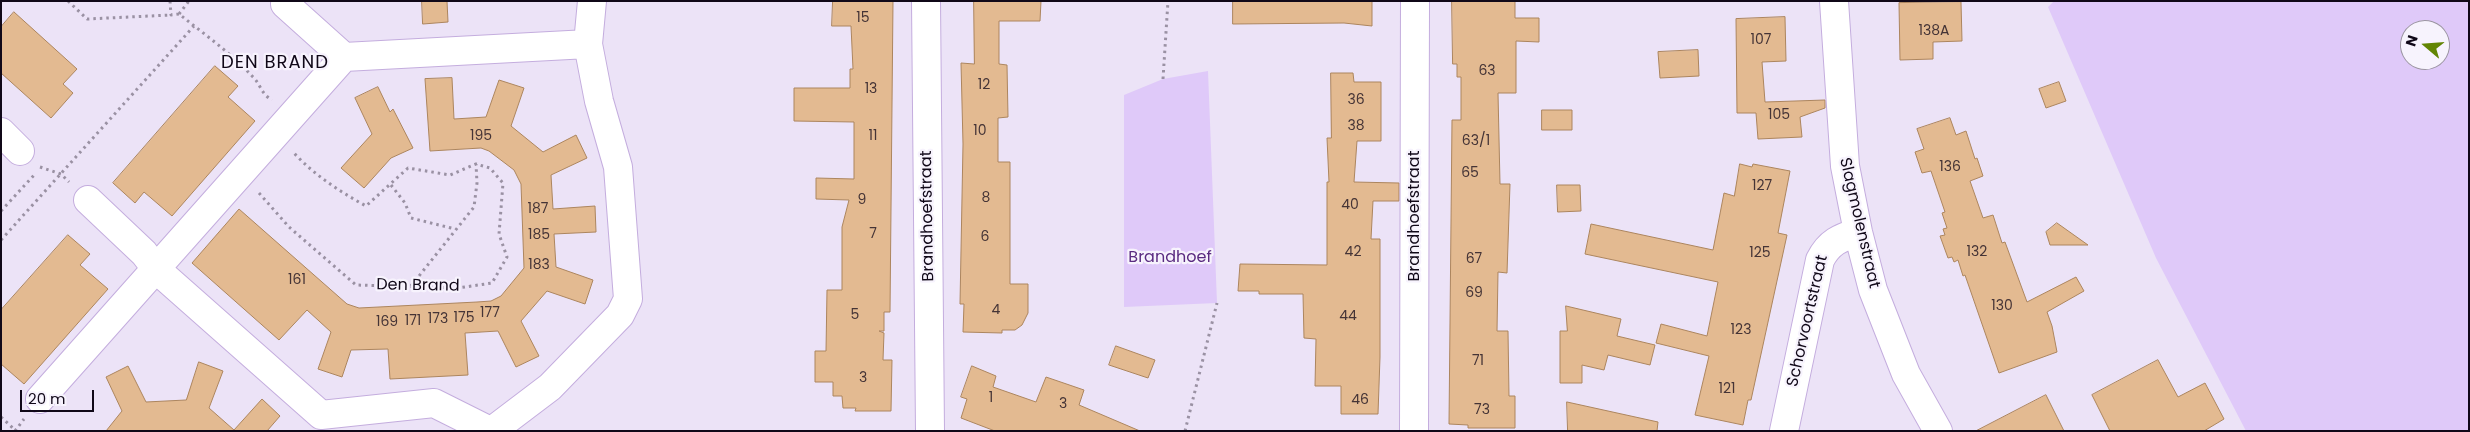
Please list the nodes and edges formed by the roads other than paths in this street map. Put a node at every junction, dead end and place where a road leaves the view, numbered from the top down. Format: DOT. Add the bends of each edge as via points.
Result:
graph roads {
  1 [pos="592,1"];
  2 [pos="926,1"];
  3 [pos="1415,1"];
  4 [pos="1834,1"];
  5 [pos="286,4"];
  6 [pos="588,44"];
  7 [pos="344,57"];
  8 [pos="88,200"];
  9 [pos="1858,232"];
  10 [pos="157,270"];
  11 [pos="40,399"];
  12 [pos="491,431"];
  13 [pos="930,431"];
  14 [pos="1414,431"];
  15 [pos="1784,431"];
  16 [pos="1938,431"];
  1 -- 6 [label="street"];
  2 -- 13 [label="street, Brandhoefstraat"];
  3 -- 14 [label="street, Brandhoefstraat"];
  4 -- 9 [label="street, Slagmolenstraat" via="1845,166"];
  5 -- 7 [label="street"];
  6 -- 7 [label="street"];
  6 -- 12 [label="street" via="599,101 618,167 628,299 620,315 550,386"];
  7 -- 10 [label="street"];
  8 -- 10 [label="street" via="144,253"];
  9 -- 15 [label="street, Schorvoortstraat" via="1833,240 1820,260"];
  9 -- 16 [label="street, Slagmolenstraat" via="1873,290 1903,365"];
  10 -- 11 [label="street"];
  10 -- 12 [label="street" via="321,415 434,403"];
}
